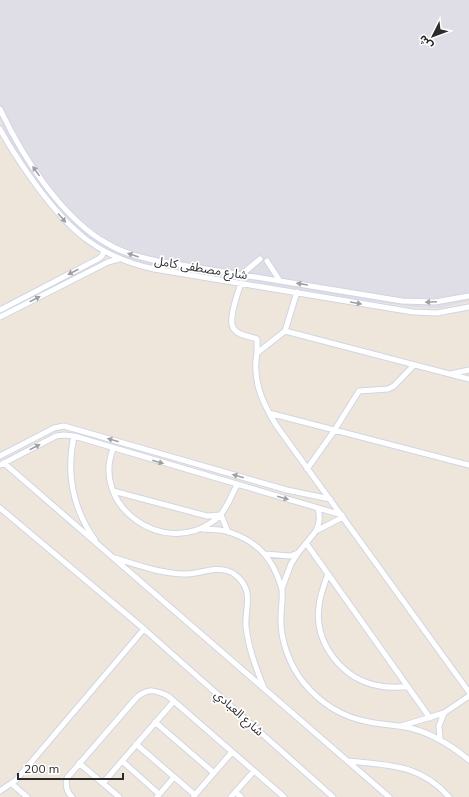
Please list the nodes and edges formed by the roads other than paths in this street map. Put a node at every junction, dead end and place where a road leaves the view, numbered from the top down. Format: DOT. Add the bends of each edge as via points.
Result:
graph roads {
  1 [pos="0,109"];
  2 [pos="0,129"];
  3 [pos="47,186"];
  4 [pos="40,190"];
  5 [pos="104,251"];
  6 [pos="120,259"];
  7 [pos="260,259"];
  8 [pos="267,261"];
  9 [pos="241,274"];
  10 [pos="257,277"];
  11 [pos="264,278"];
  12 [pos="280,281"];
  13 [pos="241,283"];
  14 [pos="256,285"];
  15 [pos="262,286"];
  16 [pos="297,292"];
  17 [pos="469,296"];
  18 [pos="469,307"];
  19 [pos="0,310"];
  20 [pos="0,317"];
  21 [pos="285,331"];
  22 [pos="257,353"];
  23 [pos="414,365"];
  24 [pos="469,370"];
  25 [pos="449,374"];
  26 [pos="469,379"];
  27 [pos="269,413"];
  28 [pos="334,430"];
  29 [pos="74,436"];
  30 [pos="114,449"];
  31 [pos="0,456"];
  32 [pos="2,464"];
  33 [pos="469,465"];
  34 [pos="307,469"];
  35 [pos="237,485"];
  36 [pos="112,491"];
  37 [pos="330,499"];
  38 [pos="0,508"];
  39 [pos="318,508"];
  40 [pos="221,515"];
  41 [pos="342,516"];
  42 [pos="202,529"];
  43 [pos="316,531"];
  44 [pos="228,532"];
  45 [pos="306,543"];
  46 [pos="100,546"];
  47 [pos="298,553"];
  48 [pos="265,554"];
  49 [pos="112,557"];
  50 [pos="328,574"];
  51 [pos="282,589"];
  52 [pos="144,630"];
  53 [pos="408,687"];
  54 [pos="265,689"];
  55 [pos="469,692"];
  56 [pos="469,696"];
  57 [pos="174,701"];
  58 [pos="444,713"];
  59 [pos="430,718"];
  60 [pos="155,722"];
  61 [pos="401,726"];
  62 [pos="440,739"];
  63 [pos="136,744"];
  64 [pos="232,752"];
  65 [pos="469,760"];
  66 [pos="122,761"];
  67 [pos="348,761"];
  68 [pos="79,763"];
  69 [pos="254,770"];
  70 [pos="214,773"];
  71 [pos="174,777"];
  72 [pos="103,783"];
  73 [pos="12,784"];
  74 [pos="0,791"];
  75 [pos="235,792"];
  76 [pos="158,796"];
  77 [pos="194,796"];
  78 [pos="27,797"];
  79 [pos="72,797"];
  80 [pos="119,797"];
  81 [pos="231,797"];
  82 [pos="241,797"];
  83 [pos="284,797"];
  84 [pos="333,797"];
  85 [pos="389,797"];
  86 [pos="449,797"];
  3 -- 1 [label="street, شارع مصطفى كامل, one-way" via="21,149"];
  2 -- 4 [label="street, شارع مصطفى كامل"];
  3 -- 4 [label="street"];
  9 -- 3 [label="street, شارع مصطفى كامل, one-way" via="157,261 123,252 107,244 83,226"];
  4 -- 5 [label="street, شارع مصطفى كامل, one-way" via="75,231"];
  5 -- 6 [label="street, شارع مصطفى كامل"];
  5 -- 19 [label="street, one-way" via="100,258"];
  6 -- 13 [label="street, شارع مصطفى كامل" via="140,266"];
  20 -- 6 [label="street, one-way" via="108,262"];
  7 -- 9 [label="street"];
  8 -- 12 [label="street"];
  9 -- 10 [label="street, شارع مصطفى كامل"];
  10 -- 11 [label="street, شارع مصطفى كامل"];
  10 -- 14 [label="street"];
  11 -- 12 [label="street, شارع مصطفى كامل"];
  11 -- 15 [label="street"];
  17 -- 12 [label="street, شارع مصطفى كامل, one-way" via="441,302 413,302"];
  13 -- 14 [label="street, شارع مصطفى كامل"];
  13 -- 22 [label="street" via="233,310 232,328 257,339"];
  14 -- 15 [label="street, شارع مصطفى كامل"];
  15 -- 16 [label="street, شارع مصطفى كامل"];
  16 -- 18 [label="street, شارع مصطفى كامل, one-way" via="413,312 437,313"];
  16 -- 21 [label="street"];
  21 -- 22 [label="street"];
  21 -- 23 [label="street"];
  22 -- 27 [label="street" via="259,392"];
  23 -- 25 [label="street"];
  23 -- 28 [label="street" via="388,389 359,391"];
  24 -- 25 [label="street"];
  25 -- 26 [label="street"];
  27 -- 28 [label="street"];
  27 -- 34 [label="street"];
  28 -- 33 [label="street"];
  28 -- 34 [label="street"];
  29 -- 30 [label="street"];
  32 -- 29 [label="street, one-way" via="56,436"];
  29 -- 46 [label="street" via="70,472 73,492 79,512"];
  30 -- 35 [label="street, one-way"];
  30 -- 36 [label="street" via="108,469"];
  37 -- 31 [label="street, one-way" via="287,490 64,426 54,428"];
  32 -- 46 [label="street"];
  34 -- 37 [label="street"];
  35 -- 39 [label="street, one-way"];
  35 -- 40 [label="street"];
  36 -- 40 [label="street" via="207,516"];
  36 -- 42 [label="street" via="126,512 146,527 168,534"];
  37 -- 41 [label="street"];
  38 -- 52 [label="street, شارع العبادي"];
  39 -- 41 [label="street"];
  39 -- 43 [label="street" via="320,523"];
  40 -- 42 [label="street"];
  40 -- 44 [label="street"];
  41 -- 43 [label="street"];
  41 -- 55 [label="street"];
  42 -- 44 [label="street"];
  43 -- 45 [label="street"];
  44 -- 48 [label="street" via="245,539"];
  45 -- 47 [label="street"];
  45 -- 50 [label="street"];
  46 -- 49 [label="street"];
  47 -- 48 [label="street" via="290,556"];
  47 -- 51 [label="street"];
  48 -- 51 [label="street" via="274,567"];
  49 -- 54 [label="street"];
  49 -- 54 [label="street" via="159,572 185,575 219,569 238,576 247,593 246,626 253,658"];
  50 -- 53 [label="street"];
  50 -- 53 [label="street" via="318,608 321,635 334,659 355,677 368,683"];
  51 -- 61 [label="street" via="282,639 294,668 313,694 341,714 354,719"];
  52 -- 73 [label="street"];
  52 -- 84 [label="street, شارع العبادي"];
  53 -- 59 [label="street"];
  54 -- 67 [label="street"];
  56 -- 58 [label="street"];
  57 -- 60 [label="street"];
  57 -- 64 [label="street"];
  57 -- 68 [label="street" via="161,692 145,691 137,696"];
  58 -- 59 [label="street"];
  58 -- 62 [label="street" via="439,726"];
  59 -- 61 [label="street"];
  60 -- 63 [label="street"];
  60 -- 70 [label="street"];
  61 -- 62 [label="street"];
  62 -- 65 [label="street"];
  63 -- 66 [label="street"];
  63 -- 71 [label="street"];
  64 -- 69 [label="street"];
  64 -- 70 [label="street"];
  66 -- 72 [label="street"];
  66 -- 76 [label="street"];
  67 -- 85 [label="street"];
  67 -- 86 [label="street" via="403,767 428,779"];
  68 -- 72 [label="street"];
  68 -- 79 [label="street" via="67,778 66,785"];
  69 -- 75 [label="street"];
  69 -- 83 [label="street"];
  70 -- 77 [label="street"];
  71 -- 76 [label="street"];
  71 -- 77 [label="street"];
  72 -- 80 [label="street"];
  73 -- 74 [label="street"];
  73 -- 78 [label="street"];
  75 -- 81 [label="street"];
  75 -- 82 [label="street"];
}
